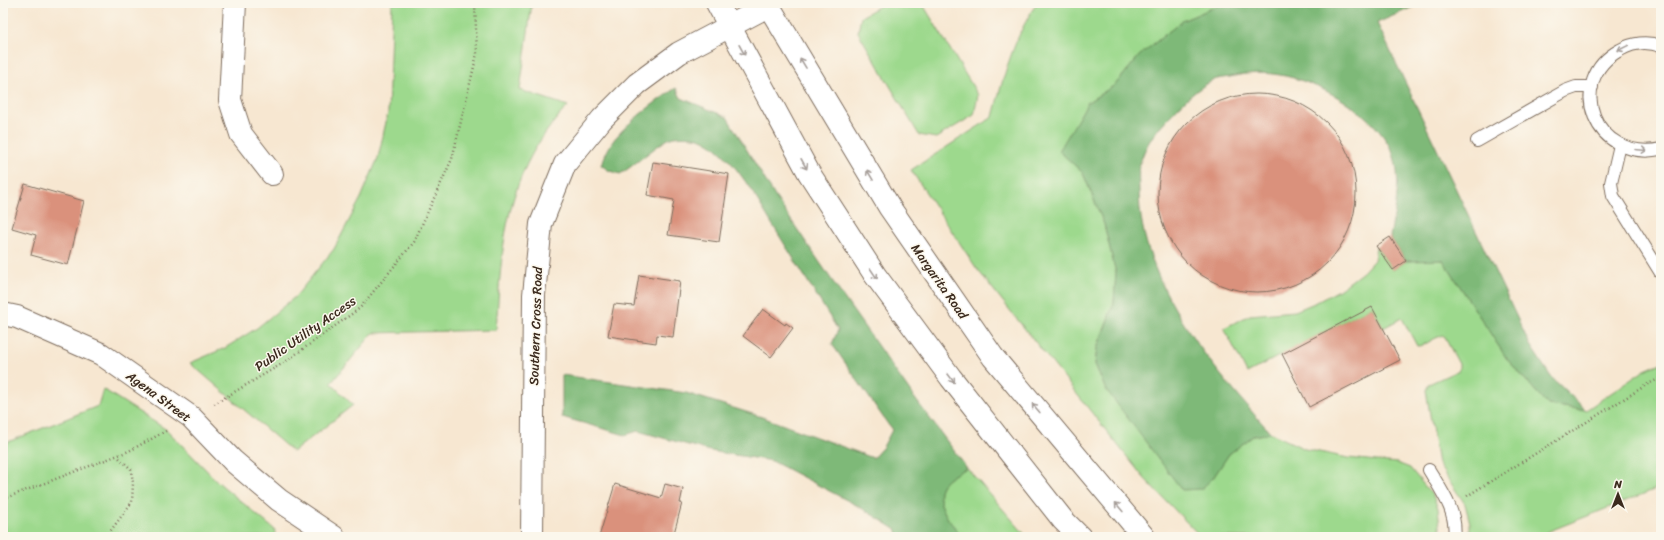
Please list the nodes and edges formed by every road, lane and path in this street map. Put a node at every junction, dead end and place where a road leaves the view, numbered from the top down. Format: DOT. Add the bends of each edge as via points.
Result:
graph roads {
  1 [pos="235,3"];
  2 [pos="475,3"];
  3 [pos="717,3"];
  4 [pos="770,4"];
  5 [pos="729,26"];
  6 [pos="1661,46"];
  7 [pos="1592,86"];
  8 [pos="1477,140"];
  9 [pos="1620,145"];
  10 [pos="1661,149"];
  11 [pos="272,174"];
  12 [pos="1661,273"];
  13 [pos="3,314"];
  14 [pos="1661,378"];
  15 [pos="191,417"];
  16 [pos="117,456"];
  17 [pos="1429,470"];
  18 [pos="3,499"];
  19 [pos="1450,506"];
  20 [pos="106,537"];
  21 [pos="334,537"];
  22 [pos="532,537"];
  23 [pos="1080,537"];
  24 [pos="1144,537"];
  25 [pos="1454,537"];
  1 -- 11 [label="main road" via="230,100 241,134"];
  2 -- 15 [label="path, Public Utility Access" via="477,54 452,159 414,242 360,308 284,362"];
  3 -- 5 [label="main road"];
  4 -- 5 [label="main road, Southern Cross Road"];
  24 -- 4 [label="main road, Margarita Road, one-way" via="993,357 890,208"];
  5 -- 22 [label="main road, Southern Cross Road" via="679,53 637,84 602,119 565,164 541,224 534,295"];
  5 -- 23 [label="main road, one-way" via="809,173 875,276 951,378 1063,520"];
  6 -- 7 [label="lane, one-way" via="1641,43 1627,46 1610,55 1601,65"];
  7 -- 8 [label="lane" via="1566,91"];
  7 -- 9 [label="lane" via="1590,98 1595,118 1605,134"];
  9 -- 10 [label="lane, one-way" via="1645,151"];
  9 -- 12 [label="lane" via="1611,183 1613,196"];
  13 -- 15 [label="main road, Agena Street" via="17,317 100,354"];
  14 -- 19 [label="path"];
  15 -- 16 [label="path, Public Utility Access"];
  15 -- 21 [label="main road, Agena Street" via="233,461 279,500"];
  16 -- 18 [label="path, Public Utility Access"];
  16 -- 20 [label="path" via="130,469 133,482 132,502"];
  17 -- 19 [label="lane"];
  19 -- 25 [label="lane"];
}
